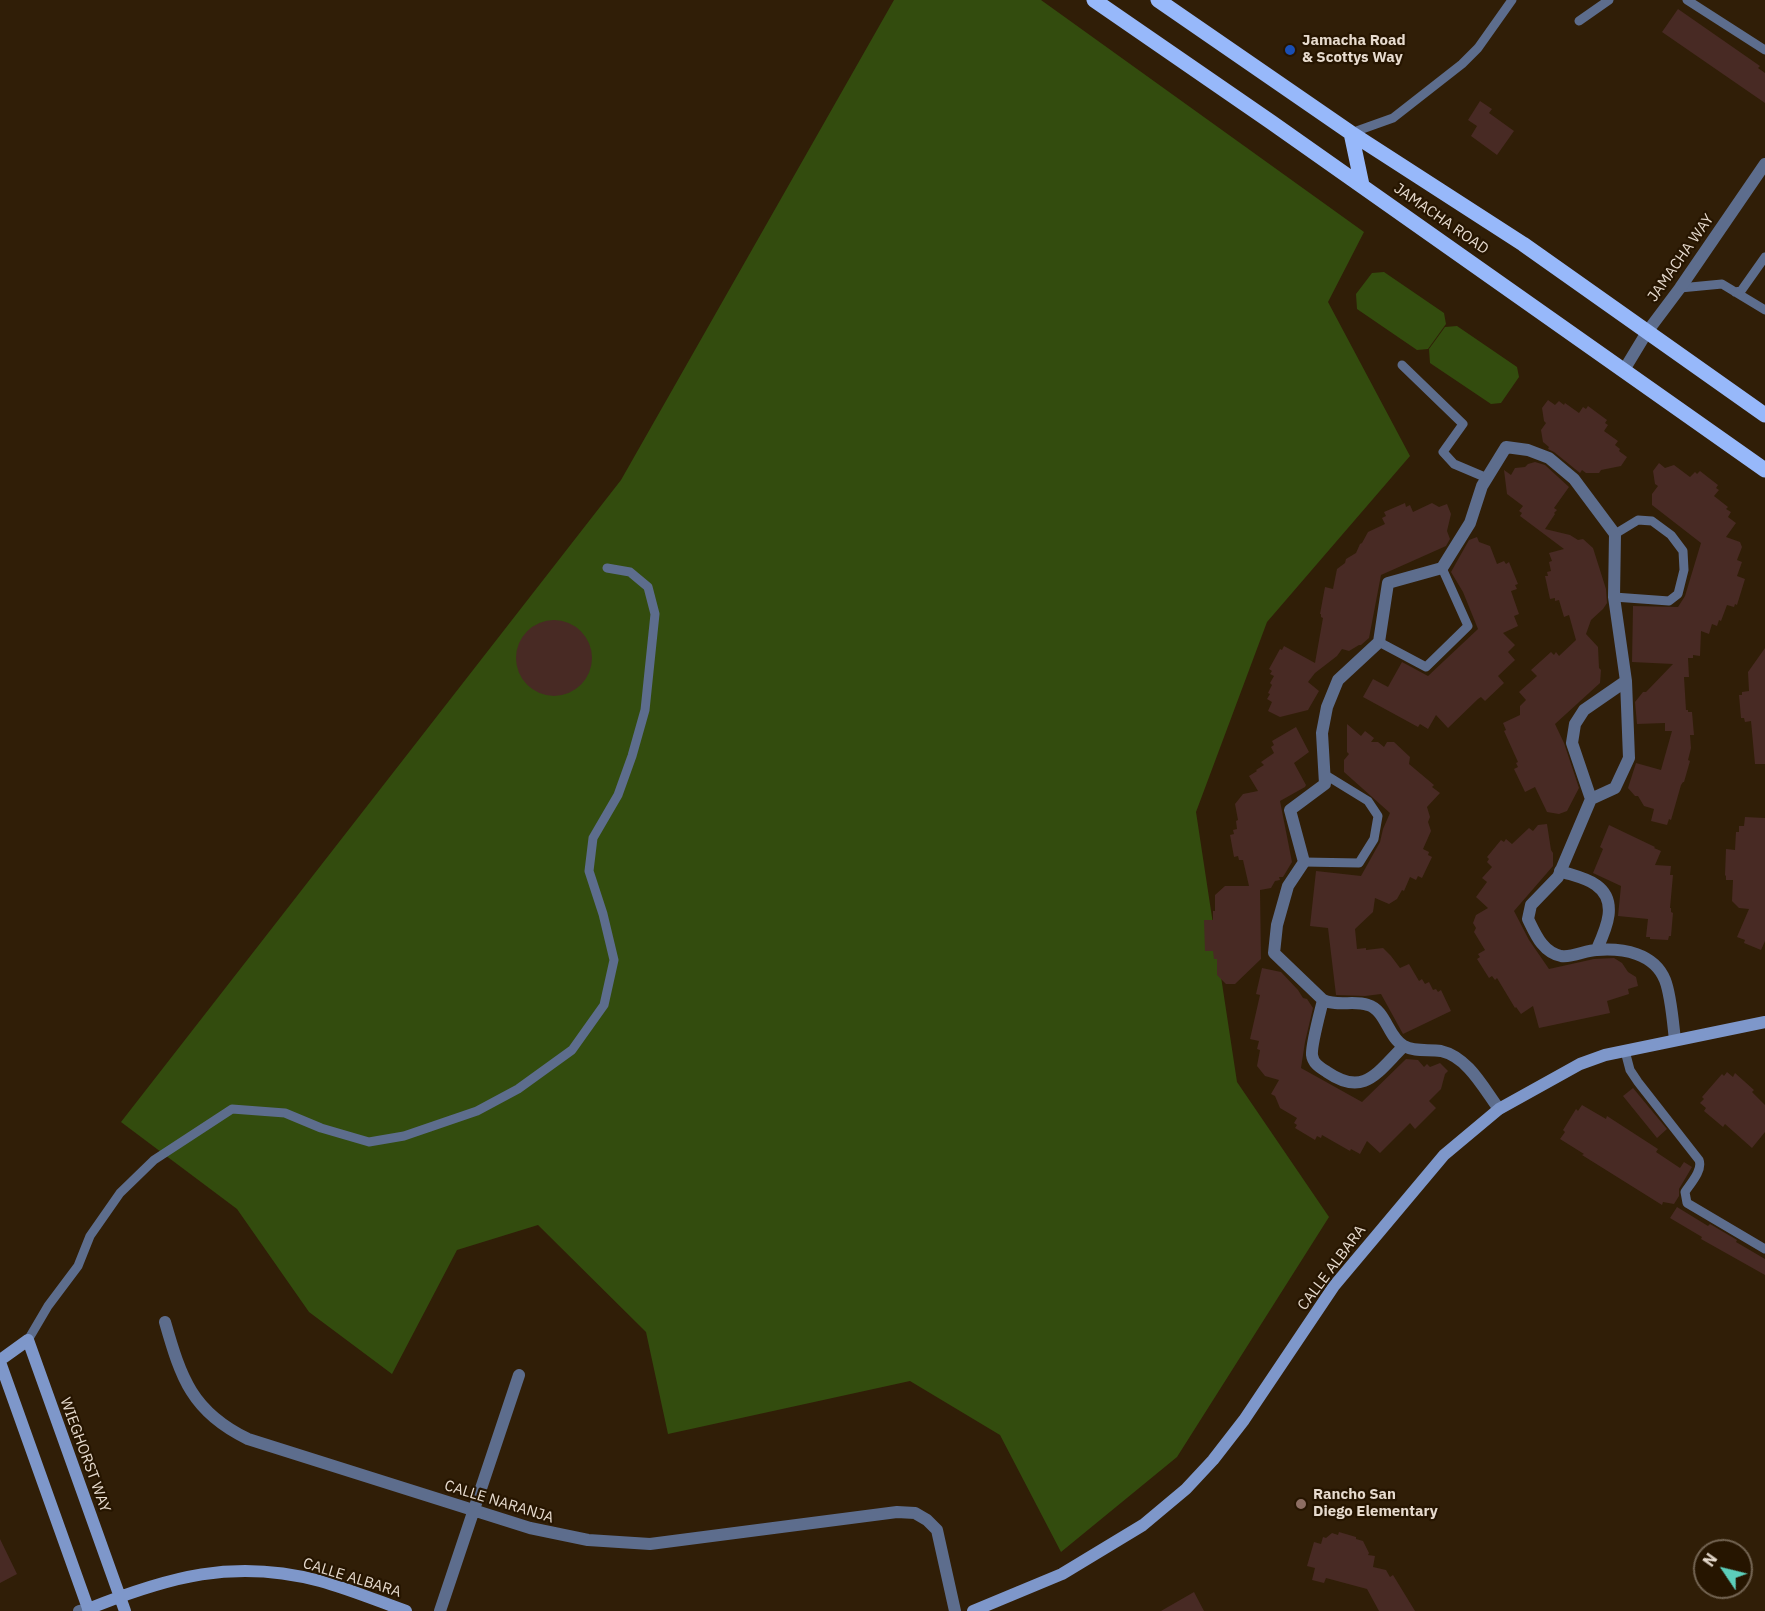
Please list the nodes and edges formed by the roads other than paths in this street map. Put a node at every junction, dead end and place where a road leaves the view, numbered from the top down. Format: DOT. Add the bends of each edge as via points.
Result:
graph roads {
  1 [pos="1094,0"];
  2 [pos="1158,0"];
  3 [pos="1512,0"];
  4 [pos="1609,0"];
  5 [pos="1687,0"];
  6 [pos="1579,21"];
  7 [pos="1765,50"];
  8 [pos="1351,134"];
  9 [pos="1765,164"];
  10 [pos="1362,185"];
  11 [pos="1765,257"];
  12 [pos="1680,288"];
  13 [pos="1735,292"];
  14 [pos="1765,310"];
  15 [pos="1647,332"];
  16 [pos="1402,365"];
  17 [pos="1624,370"];
  18 [pos="1765,415"];
  19 [pos="1765,470"];
  20 [pos="1485,482"];
  21 [pos="1615,534"];
  22 [pos="607,568"];
  23 [pos="1442,568"];
  24 [pos="1614,597"];
  25 [pos="1379,642"];
  26 [pos="1626,681"];
  27 [pos="1324,774"];
  28 [pos="1591,800"];
  29 [pos="1304,862"];
  30 [pos="1560,871"];
  31 [pos="1597,950"];
  32 [pos="1323,1000"];
  33 [pos="1765,1022"];
  34 [pos="1675,1040"];
  35 [pos="1404,1046"];
  36 [pos="1624,1051"];
  37 [pos="1499,1109"];
  38 [pos="1765,1248"];
  39 [pos="165,1322"];
  40 [pos="28,1340"];
  41 [pos="0,1361"];
  42 [pos="519,1375"];
  43 [pos="475,1510"];
  44 [pos="120,1596"];
  45 [pos="85,1610"];
  46 [pos="125,1611"];
  47 [pos="406,1611"];
  48 [pos="440,1611"];
  49 [pos="955,1611"];
  50 [pos="973,1611"];
  1 -- 10 [label="main road, JAMACHA ROAD"];
  2 -- 8 [label="main road, JAMACHA ROAD"];
  3 -- 8 [label="lane" via="1478,48 1453,71 1393,118"];
  4 -- 6 [label="lane"];
  5 -- 7 [label="lane"];
  8 -- 10 [label="main road"];
  8 -- 15 [label="main road, JAMACHA ROAD" via="1523,244"];
  9 -- 12 [label="street, JAMACHA WAY"];
  10 -- 17 [label="main road, JAMACHA ROAD"];
  11 -- 13 [label="lane" via="1741,291"];
  12 -- 13 [label="lane" via="1722,284"];
  12 -- 15 [label="street, JAMACHA WAY"];
  13 -- 14 [label="lane"];
  15 -- 17 [label="street, JAMACHA WAY"];
  15 -- 18 [label="main road, JAMACHA ROAD"];
  16 -- 20 [label="lane" via="1463,424 1443,452 1454,464"];
  17 -- 19 [label="main road, JAMACHA ROAD"];
  20 -- 21 [label="street" via="1506,447 1549,458 1574,479"];
  20 -- 23 [label="street" via="1470,523"];
  21 -- 24 [label="street"];
  21 -- 24 [label="lane" via="1638,520 1652,521 1683,551 1684,570 1678,594 1669,601"];
  22 -- 40 [label="lane" via="630,572 648,587 655,614 645,710 618,795 593,838 591,849 589,871 614,960 604,1005 572,1050 518,1089 477,1111 404,1136 369,1142 285,1113 232,1109 154,1160 120,1193 90,1236 78,1266"];
  23 -- 25 [label="street" via="1388,584"];
  23 -- 25 [label="lane" via="1468,626 1426,667"];
  24 -- 26 [label="street"];
  25 -- 27 [label="street" via="1338,680 1322,733"];
  26 -- 28 [label="street" via="1629,758 1615,788"];
  26 -- 28 [label="street" via="1584,710 1575,724 1572,742"];
  27 -- 29 [label="street" via="1325,784 1290,810"];
  27 -- 29 [label="lane" via="1368,801 1378,816 1374,839 1359,863"];
  28 -- 30 [label="street"];
  29 -- 32 [label="street" via="1288,886 1274,952"];
  30 -- 31 [label="street" via="1594,883 1609,902 1608,923"];
  30 -- 31 [label="street" via="1532,905 1528,919 1547,948 1562,956"];
  31 -- 34 [label="street" via="1641,955 1657,967 1666,982"];
  32 -- 35 [label="street" via="1332,1004 1370,1005"];
  32 -- 35 [label="street" via="1312,1054 1317,1065 1333,1076 1360,1084 1368,1081"];
  33 -- 34 [label="street, CALLE ALBARA"];
  34 -- 36 [label="street, CALLE ALBARA"];
  35 -- 37 [label="street" via="1453,1056 1467,1066"];
  36 -- 37 [label="street, CALLE ALBARA" via="1580,1064"];
  36 -- 38 [label="lane" via="1638,1082 1701,1164 1685,1192 1687,1203"];
  37 -- 50 [label="street, CALLE ALBARA" via="1443,1155 1370,1241 1334,1286 1244,1420 1186,1489 1143,1525 1062,1574"];
  39 -- 43 [label="street, CALLE NARANJA" via="186,1383 206,1410 230,1430"];
  40 -- 41 [label="street"];
  40 -- 44 [label="street, WIEGHORST WAY"];
  41 -- 45 [label="street"];
  42 -- 43 [label="street"];
  43 -- 48 [label="street"];
  43 -- 49 [label="street, CALLE NARANJA" via="557,1535 650,1544 897,1512 915,1513 937,1530"];
  44 -- 45 [label="street, CALLE ALBARA"];
  44 -- 46 [label="street, WIEGHORST WAY"];
  44 -- 47 [label="street, CALLE ALBARA" via="191,1576 254,1571 322,1582"];
}
